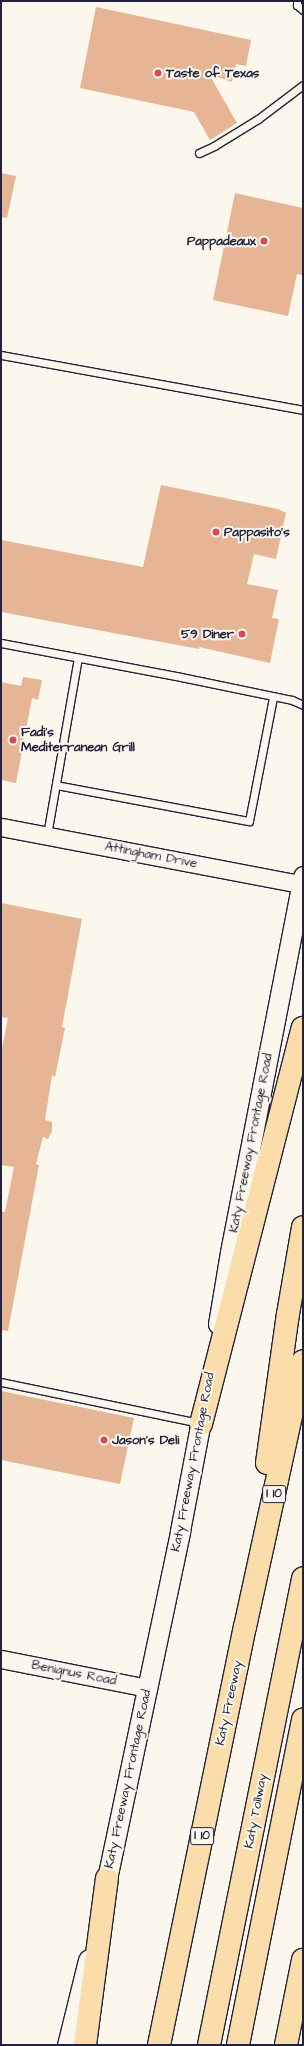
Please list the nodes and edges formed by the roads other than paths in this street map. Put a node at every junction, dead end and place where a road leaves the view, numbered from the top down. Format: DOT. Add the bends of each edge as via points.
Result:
graph roads {
  1 [pos="297,1"];
  2 [pos="303,10"];
  3 [pos="303,85"];
  4 [pos="198,153"];
  5 [pos="1,355"];
  6 [pos="303,410"];
  7 [pos="1,643"];
  8 [pos="78,658"];
  9 [pos="273,697"];
  10 [pos="303,706"];
  11 [pos="56,785"];
  12 [pos="1,827"];
  13 [pos="47,836"];
  14 [pos="302,880"];
  15 [pos="303,1028"];
  16 [pos="303,1227"];
  17 [pos="303,1361"];
  18 [pos="1,1382"];
  19 [pos="201,1424"];
  20 [pos="303,1578"];
  21 [pos="245,1627"];
  22 [pos="1,1659"];
  23 [pos="148,1688"];
  24 [pos="303,1719"];
  25 [pos="107,1878"];
  26 [pos="303,1960"];
  27 [pos="68,2045"];
  28 [pos="85,2045"];
  29 [pos="159,2045"];
  30 [pos="209,2045"];
  31 [pos="238,2045"];
  32 [pos="286,2045"];
  1 -- 2 [label="lane" via="296,5"];
  3 -- 4 [label="lane" via="258,120"];
  5 -- 6 [label="lane"];
  7 -- 8 [label="lane"];
  8 -- 9 [label="lane"];
  8 -- 11 [label="lane"];
  9 -- 10 [label="lane" via="292,700"];
  9 -- 11 [label="lane" via="249,821"];
  11 -- 13 [label="lane"];
  12 -- 13 [label="street, Attingham Drive"];
  13 -- 14 [label="street, Attingham Drive"];
  14 -- 19 [label="main road, Katy Freeway Frontage Road" via="230,1252"];
  15 -- 19 [label="highway"];
  16 -- 21 [label="highway" via="288,1314"];
  17 -- 21 [label="highway, Katy Freeway / I 10"];
  18 -- 19 [label="lane"];
  19 -- 23 [label="main road, Katy Freeway Frontage Road"];
  20 -- 30 [label="highway, Katy Tollway"];
  21 -- 29 [label="highway, Katy Freeway / I 10"];
  22 -- 23 [label="street, Benignus Road"];
  23 -- 25 [label="main road, Katy Freeway Frontage Road"];
  24 -- 31 [label="highway"];
  25 -- 27 [label="main road, Katy Freeway Frontage Road"];
  25 -- 28 [label="highway"];
  26 -- 32 [label="highway"];
}
